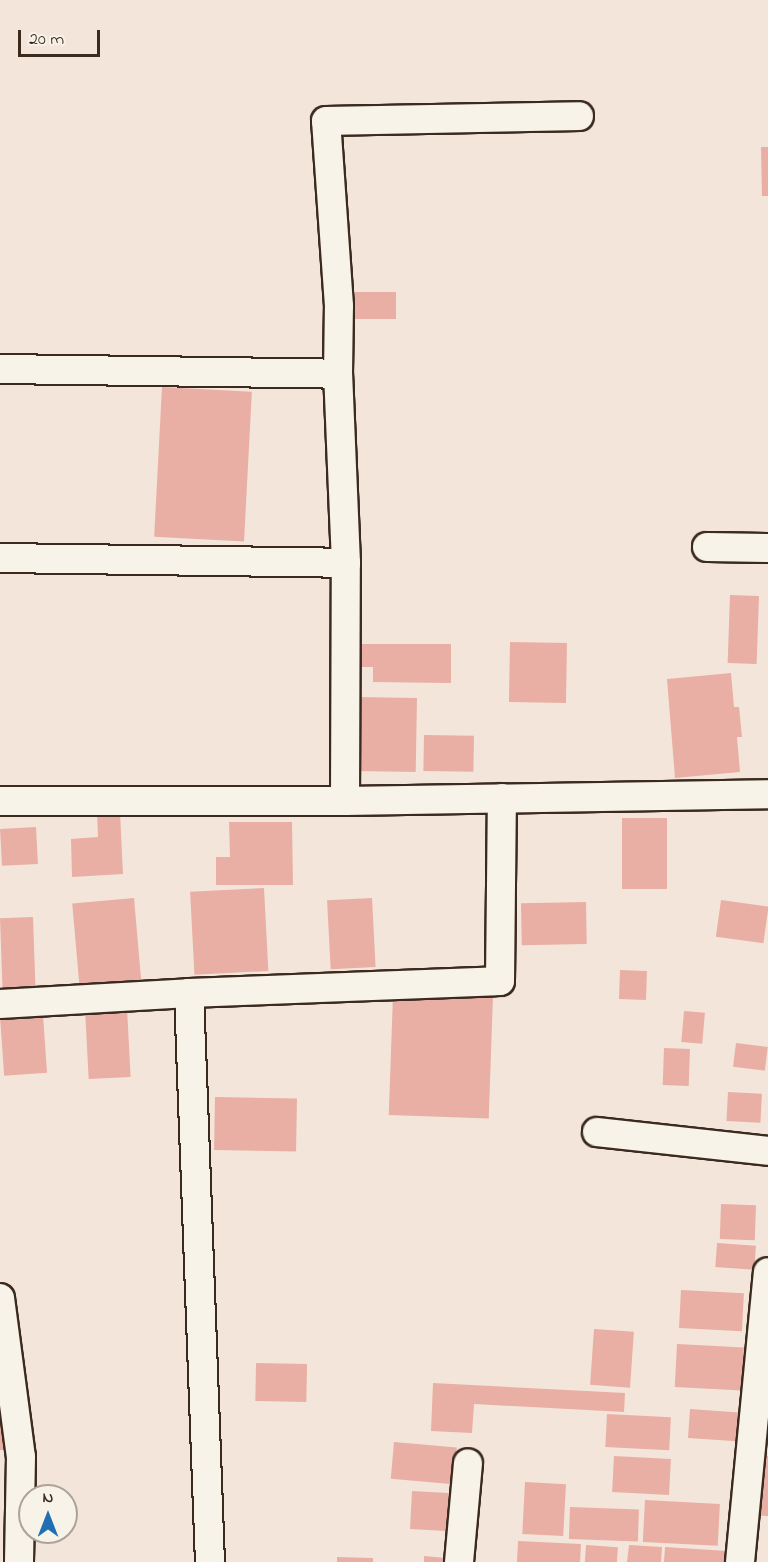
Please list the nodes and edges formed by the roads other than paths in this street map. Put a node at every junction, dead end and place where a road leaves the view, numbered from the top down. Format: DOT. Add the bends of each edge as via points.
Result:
graph roads {
  1 [pos="579,116"];
  2 [pos="0,369"];
  3 [pos="338,374"];
  4 [pos="708,547"];
  5 [pos="768,548"];
  6 [pos="0,558"];
  7 [pos="346,563"];
  8 [pos="768,794"];
  9 [pos="502,798"];
  10 [pos="0,801"];
  11 [pos="345,801"];
  12 [pos="189,993"];
  13 [pos="0,1004"];
  14 [pos="597,1132"];
  15 [pos="768,1151"];
  16 [pos="768,1272"];
  17 [pos="0,1298"];
  18 [pos="761,1427"];
  19 [pos="468,1463"];
  20 [pos="19,1562"];
  21 [pos="210,1562"];
  22 [pos="459,1562"];
  23 [pos="740,1562"];
  1 -- 3 [label="street" via="326,121 339,306"];
  2 -- 3 [label="street"];
  3 -- 7 [label="street"];
  4 -- 5 [label="street"];
  6 -- 7 [label="street"];
  7 -- 11 [label="street"];
  8 -- 9 [label="street"];
  9 -- 11 [label="street"];
  9 -- 12 [label="street" via="500,981"];
  10 -- 11 [label="street"];
  12 -- 13 [label="street"];
  12 -- 21 [label="street"];
  14 -- 15 [label="street"];
  16 -- 18 [label="street"];
  17 -- 20 [label="street" via="21,1457"];
  18 -- 23 [label="street"];
  19 -- 22 [label="street"];
}
